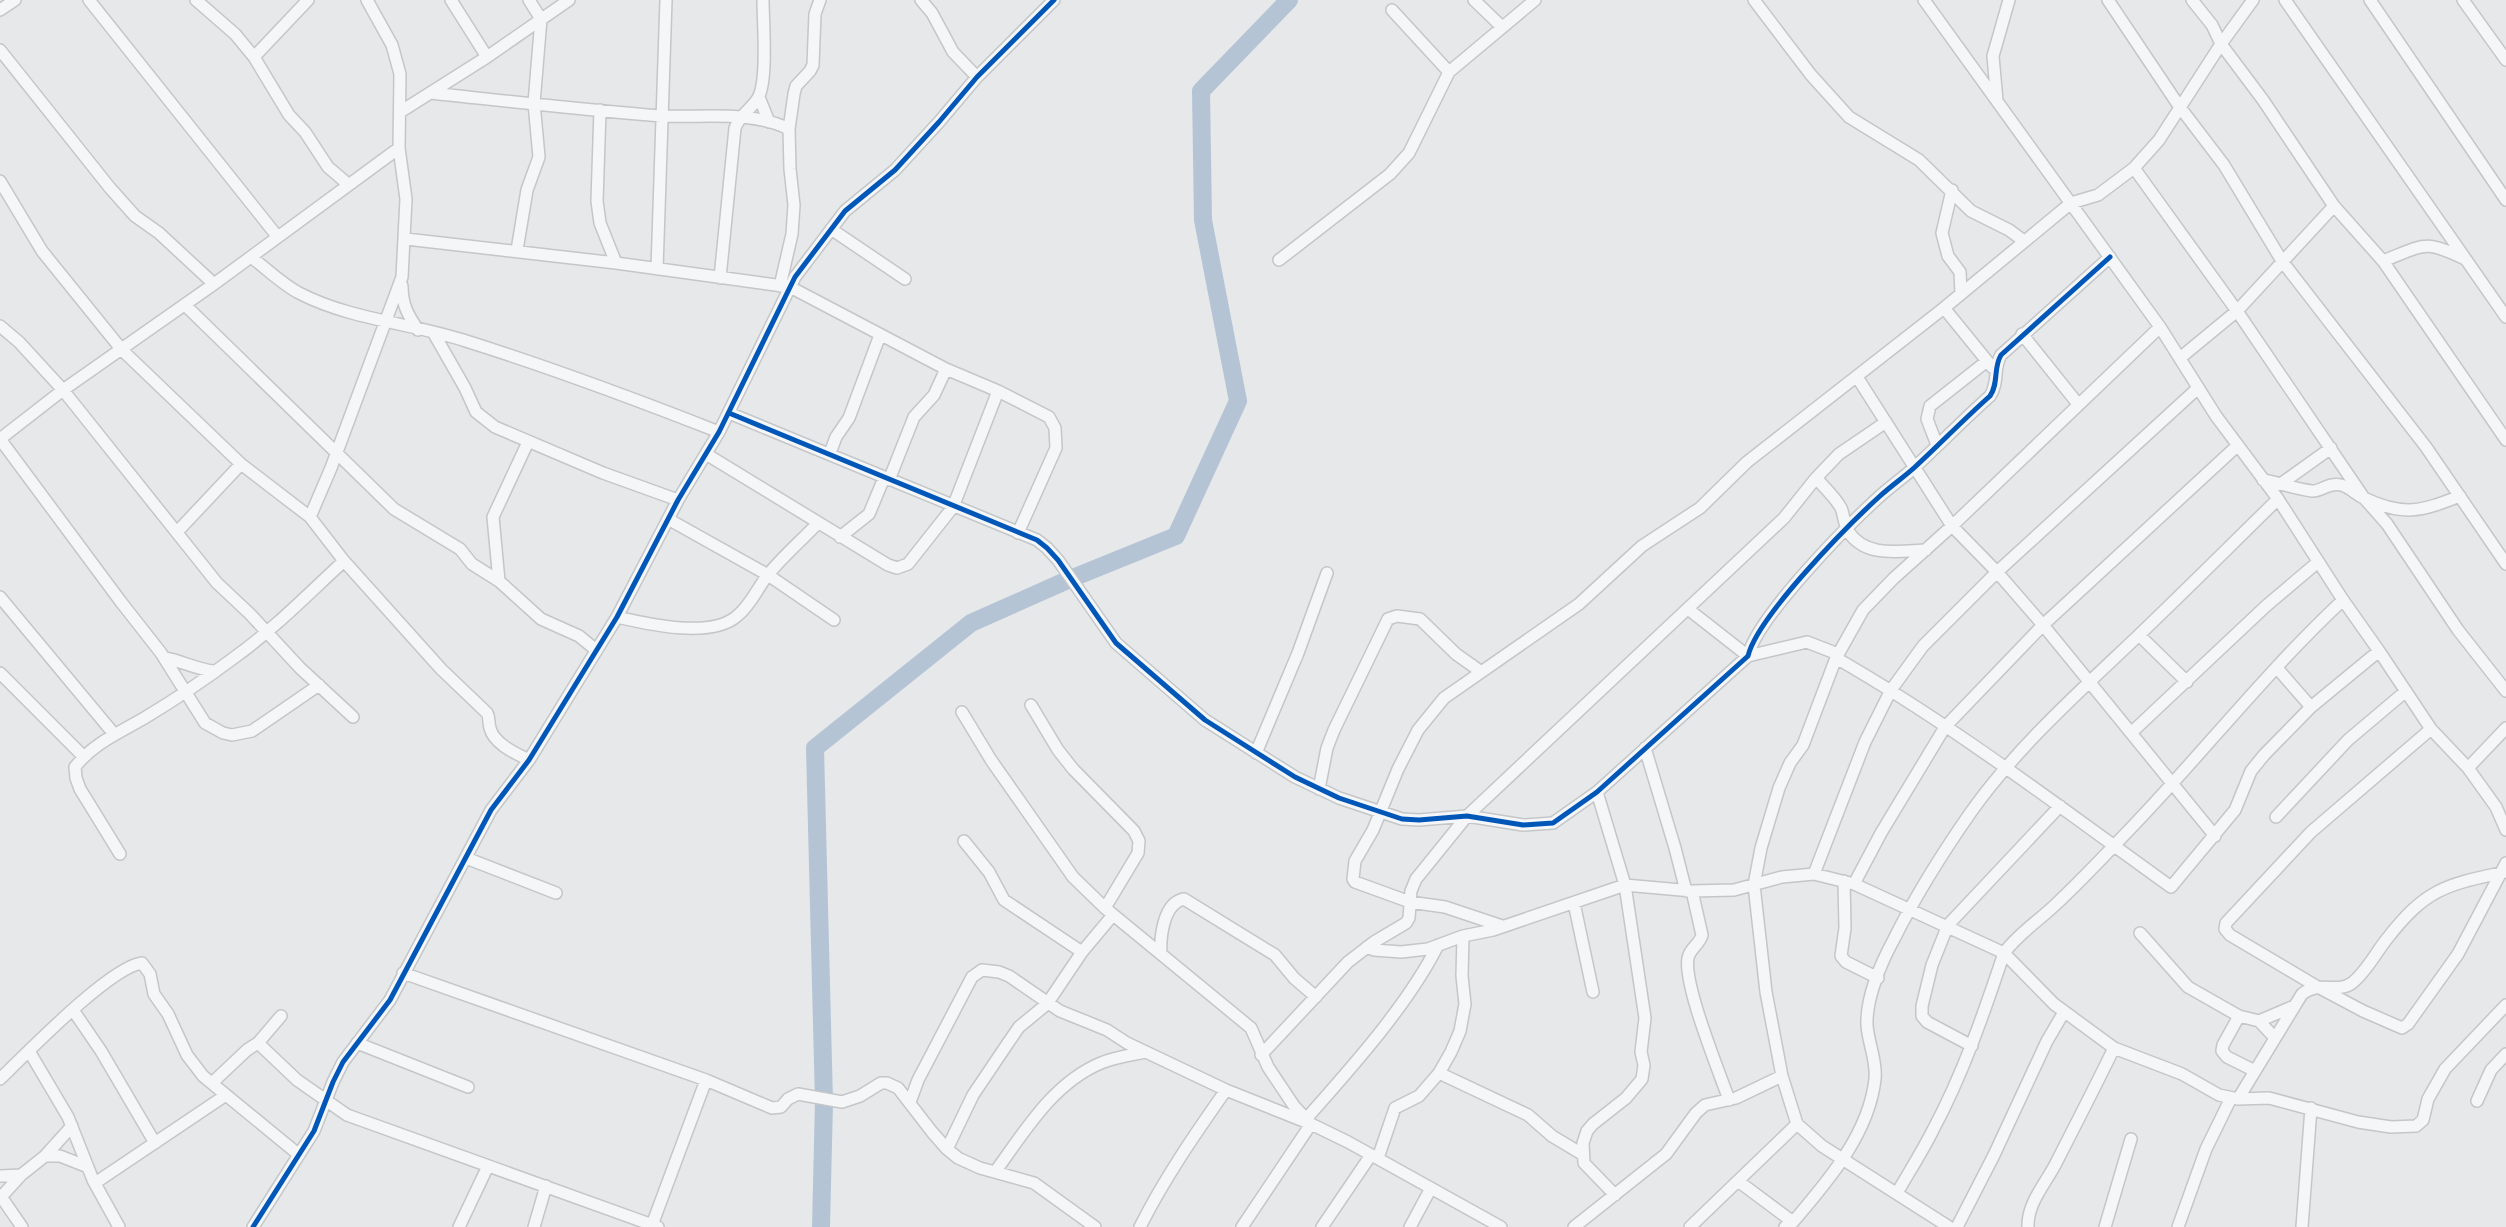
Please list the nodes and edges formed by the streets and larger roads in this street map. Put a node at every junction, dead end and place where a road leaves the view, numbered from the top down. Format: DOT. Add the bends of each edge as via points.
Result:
graph roads {
  1 [pos="15,0"];
  2 [pos="89,0"];
  3 [pos="196,0"];
  4 [pos="308,0"];
  5 [pos="367,0"];
  6 [pos="451,0"];
  7 [pos="529,0"];
  8 [pos="570,0"];
  9 [pos="666,0"];
  10 [pos="763,0"];
  11 [pos="820,0"];
  12 [pos="920,0"];
  13 [pos="1054,0"];
  14 [pos="1474,0"];
  15 [pos="1535,0"];
  16 [pos="1754,0"];
  17 [pos="1924,0"];
  18 [pos="2009,0"];
  19 [pos="2108,0"];
  20 [pos="2192,0"];
  21 [pos="2253,0"];
  22 [pos="2285,0"];
  23 [pos="2370,0"];
  24 [pos="2463,0"];
  25 [pos="0,10"];
  26 [pos="1392,10"];
  27 [pos="541,19"];
  28 [pos="1502,27"];
  29 [pos="2221,44"];
  30 [pos="0,50"];
  31 [pos="254,57"];
  32 [pos="487,57"];
  33 [pos="2506,60"];
  34 [pos="1449,72"];
  35 [pos="977,77"];
  36 [pos="430,93"];
  37 [pos="759,97"];
  38 [pos="1997,101"];
  39 [pos="534,104"];
  40 [pos="2179,106"];
  41 [pos="600,110"];
  42 [pos="400,112"];
  43 [pos="663,116"];
  44 [pos="739,117"];
  45 [pos="769,122"];
  46 [pos="789,129"];
  47 [pos="399,148"];
  48 [pos="2134,168"];
  49 [pos="0,181"];
  50 [pos="349,185"];
  51 [pos="1952,190"];
  52 [pos="2506,200"];
  53 [pos="2071,203"];
  54 [pos="2334,206"];
  55 [pos="831,228"];
  56 [pos="277,236"];
  57 [pos="406,239"];
  58 [pos="2024,241"];
  59 [pos="517,250"];
  60 [pos="251,257"];
  61 [pos="2110,258"];
  62 [pos="1279,260"];
  63 [pos="2466,260"];
  64 [pos="2282,261"];
  65 [pos="2383,261"];
  66 [pos="616,262"];
  67 [pos="657,269"];
  68 [pos="1960,272"];
  69 [pos="402,277"];
  70 [pos="720,278"];
  71 [pos="905,279"];
  72 [pos="1979,279"];
  73 [pos="214,284"];
  74 [pos="785,286"];
  75 [pos="1961,294"];
  76 [pos="185,305"];
  77 [pos="1944,308"];
  78 [pos="2237,311"];
  79 [pos="2506,317"];
  80 [pos="384,322"];
  81 [pos="0,326"];
  82 [pos="2160,327"];
  83 [pos="418,330"];
  84 [pos="433,332"];
  85 [pos="880,334"];
  86 [pos="2022,334"];
  87 [pos="122,350"];
  88 [pos="2180,358"];
  89 [pos="1987,361"];
  90 [pos="946,368"];
  91 [pos="1996,372"];
  92 [pos="1857,377"];
  93 [pos="2198,388"];
  94 [pos="62,390"];
  95 [pos="998,391"];
  96 [pos="2078,404"];
  97 [pos="729,412"];
  98 [pos="1886,422"];
  99 [pos="719,432"];
  100 [pos="0,439"];
  101 [pos="2506,440"];
  102 [pos="528,442"];
  103 [pos="1937,445"];
  104 [pos="2237,446"];
  105 [pos="2331,448"];
  106 [pos="336,453"];
  107 [pos="830,453"];
  108 [pos="706,454"];
  109 [pos="241,464"];
  110 [pos="1915,468"];
  111 [pos="886,478"];
  112 [pos="1816,478"];
  113 [pos="2263,480"];
  114 [pos="2282,483"];
  115 [pos="2460,496"];
  116 [pos="2364,498"];
  117 [pos="2278,499"];
  118 [pos="678,500"];
  119 [pos="953,507"];
  120 [pos="310,517"];
  121 [pos="668,519"];
  122 [pos="818,523"];
  123 [pos="1952,526"];
  124 [pos="1847,530"];
  125 [pos="177,532"];
  126 [pos="1018,533"];
  127 [pos="840,538"];
  128 [pos="1926,550"];
  129 [pos="344,561"];
  130 [pos="2318,562"];
  131 [pos="2506,564"];
  132 [pos="1997,572"];
  133 [pos="1327,574"];
  134 [pos="768,575"];
  135 [pos="499,581"];
  136 [pos="0,597"];
  137 [pos="2343,600"];
  138 [pos="1688,609"];
  139 [pos="618,617"];
  140 [pos="834,620"];
  141 [pos="2043,625"];
  142 [pos="267,631"];
  143 [pos="2139,635"];
  144 [pos="596,650"];
  145 [pos="2379,651"];
  146 [pos="1748,656"];
  147 [pos="1837,656"];
  148 [pos="165,658"];
  149 [pos="2277,668"];
  150 [pos="213,671"];
  151 [pos="1480,671"];
  152 [pos="0,673"];
  153 [pos="2090,680"];
  154 [pos="2187,682"];
  155 [pos="319,685"];
  156 [pos="1891,690"];
  157 [pos="2406,691"];
  158 [pos="2506,691"];
  159 [pos="184,692"];
  160 [pos="1031,705"];
  161 [pos="2311,706"];
  162 [pos="962,712"];
  163 [pos="353,718"];
  164 [pos="1944,726"];
  165 [pos="2506,728"];
  166 [pos="2431,729"];
  167 [pos="2131,733"];
  168 [pos="114,734"];
  169 [pos="1644,748"];
  170 [pos="1256,753"];
  171 [pos="83,756"];
  172 [pos="529,760"];
  173 [pos="2006,768"];
  174 [pos="2468,768"];
  175 [pos="2174,784"];
  176 [pos="1319,789"];
  177 [pos="1597,792"];
  178 [pos="2060,806"];
  179 [pos="1381,813"];
  180 [pos="1467,816"];
  181 [pos="2276,817"];
  182 [pos="2506,830"];
  183 [pos="2215,836"];
  184 [pos="964,841"];
  185 [pos="2114,846"];
  186 [pos="120,854"];
  187 [pos="466,858"];
  188 [pos="2506,863"];
  189 [pos="2503,873"];
  190 [pos="1814,874"];
  191 [pos="1849,882"];
  192 [pos="1625,885"];
  193 [pos="1754,885"];
  194 [pos="1689,891"];
  195 [pos="556,893"];
  196 [pos="1410,902"];
  197 [pos="1574,903"];
  198 [pos="1911,909"];
  199 [pos="1109,912"];
  200 [pos="1948,925"];
  201 [pos="1502,926"];
  202 [pos="2140,933"];
  203 [pos="1463,936"];
  204 [pos="1438,945"];
  205 [pos="1367,947"];
  206 [pos="1082,952"];
  207 [pos="2004,953"];
  208 [pos="1161,954"];
  209 [pos="403,973"];
  210 [pos="1878,978"];
  211 [pos="2316,986"];
  212 [pos="1593,992"];
  213 [pos="1316,997"];
  214 [pos="1046,1004"];
  215 [pos="2506,1005"];
  216 [pos="2292,1008"];
  217 [pos="73,1010"];
  218 [pos="2064,1012"];
  219 [pos="281,1016"];
  220 [pos="2239,1016"];
  221 [pos="2259,1022"];
  222 [pos="2275,1038"];
  223 [pos="258,1043"];
  224 [pos="357,1043"];
  225 [pos="1972,1046"];
  226 [pos="2114,1048"];
  227 [pos="29,1051"];
  228 [pos="1146,1052"];
  229 [pos="2506,1054"];
  230 [pos="1261,1055"];
  231 [pos="2255,1071"];
  232 [pos="1439,1073"];
  233 [pos="1782,1076"];
  234 [pos="0,1079"];
  235 [pos="706,1080"];
  236 [pos="918,1080"];
  237 [pos="212,1083"];
  238 [pos="468,1087"];
  239 [pos="898,1088"];
  240 [pos="1226,1090"];
  241 [pos="226,1095"];
  242 [pos="2235,1098"];
  243 [pos="1729,1100"];
  244 [pos="327,1101"];
  245 [pos="2478,1101"];
  246 [pos="910,1102"];
  247 [pos="2311,1108"];
  248 [pos="1308,1122"];
  249 [pos="1797,1124"];
  250 [pos="72,1126"];
  251 [pos="2131,1139"];
  252 [pos="154,1143"];
  253 [pos="947,1149"];
  254 [pos="298,1154"];
  255 [pos="1582,1154"];
  256 [pos="45,1156"];
  257 [pos="1375,1156"];
  258 [pos="1844,1158"];
  259 [pos="488,1166"];
  260 [pos="88,1167"];
  261 [pos="996,1172"];
  262 [pos="21,1175"];
  263 [pos="0,1176"];
  264 [pos="1738,1181"];
  265 [pos="95,1183"];
  266 [pos="546,1186"];
  267 [pos="1431,1188"];
  268 [pos="1897,1193"];
  269 [pos="1615,1195"];
  270 [pos="1,1196"];
  271 [pos="255,1224"];
  272 [pos="1789,1224"];
  273 [pos="655,1226"];
  274 [pos="22,1227"];
  275 [pos="119,1227"];
  276 [pos="267,1227"];
  277 [pos="459,1227"];
  278 [pos="534,1227"];
  279 [pos="1095,1227"];
  280 [pos="1140,1227"];
  281 [pos="1242,1227"];
  282 [pos="1322,1227"];
  283 [pos="1410,1227"];
  284 [pos="1501,1227"];
  285 [pos="1574,1227"];
  286 [pos="1690,1227"];
  287 [pos="1949,1227"];
  288 [pos="1957,1227"];
  289 [pos="2028,1227"];
  290 [pos="2105,1227"];
  291 [pos="2178,1227"];
  292 [pos="2302,1227"];
  1 -- 25 [label="street"];
  2 -- 56 [label="street"];
  3 -- 31 [label="street" via="235,34"];
  4 -- 31 [label="street"];
  5 -- 42 [label="street" via="397,60"];
  6 -- 32 [label="street"];
  7 -- 27 [label="street"];
  8 -- 27 [label="street"];
  9 -- 43 [label="street"];
  10 -- 37 [label="street" via="763,64"];
  11 -- 46 [label="street" via="815,14 813,65 796,86"];
  12 -- 35 [label="street" via="932,13 953,52"];
  13 -- 35 [label="street"];
  14 -- 28 [label="street"];
  15 -- 28 [label="street"];
  16 -- 51 [label="street" via="1811,75 1849,117 1919,160"];
  17 -- 38 [label="street"];
  18 -- 38 [label="street" via="1993,56"];
  19 -- 40 [label="street"];
  20 -- 29 [label="street" via="2212,25"];
  21 -- 29 [label="street"];
  22 -- 63 [label="street"];
  23 -- 52 [label="street"];
  24 -- 33 [label="street"];
  26 -- 34 [label="street"];
  27 -- 32 [label="street"];
  27 -- 39 [label="street"];
  28 -- 34 [label="street"];
  29 -- 40 [label="street"];
  29 -- 54 [label="street"];
  30 -- 73 [label="street" via="135,216 159,233"];
  31 -- 50 [label="street" via="289,115 305,132 328,167"];
  32 -- 36 [label="street"];
  34 -- 62 [label="street" via="1402,162"];
  35 -- 55 [label="street" via="895,170 845,211"];
  36 -- 39 [label="street"];
  36 -- 42 [label="street"];
  37 -- 44 [label="street"];
  37 -- 45 [label="street"];
  38 -- 53 [label="street"];
  39 -- 41 [label="street"];
  39 -- 59 [label="street" via="539,157 527,190"];
  40 -- 48 [label="street" via="2159,140"];
  40 -- 64 [label="street" via="2224,165"];
  41 -- 43 [label="street"];
  41 -- 66 [label="street" via="597,201 600,223"];
  42 -- 47 [label="street"];
  43 -- 44 [label="street"];
  43 -- 67 [label="street"];
  44 -- 45 [label="street"];
  44 -- 70 [label="street" via="733,140"];
  45 -- 46 [label="street"];
  46 -- 74 [label="street" via="794,205"];
  47 -- 50 [label="street"];
  47 -- 57 [label="street" via="406,185"];
  48 -- 53 [label="street" via="2098,195"];
  48 -- 78 [label="street"];
  49 -- 87 [label="street" via="42,251"];
  50 -- 56 [label="street"];
  51 -- 58 [label="street" via="1971,211"];
  51 -- 68 [label="street" via="1942,233 1948,256"];
  53 -- 58 [label="street"];
  53 -- 61 [label="street"];
  54 -- 64 [label="street"];
  54 -- 65 [label="street"];
  55 -- 71 [label="street"];
  55 -- 74 [label="street"];
  56 -- 60 [label="street"];
  57 -- 59 [label="street"];
  57 -- 69 [label="street"];
  58 -- 72 [label="street"];
  59 -- 66 [label="street"];
  60 -- 73 [label="street"];
  60 -- 80 [label="street" via="300,293"];
  61 -- 82 [label="street"];
  61 -- 86 [label="street"];
  63 -- 65 [label="street" via="2439,246 2429,245"];
  63 -- 79 [label="street"];
  64 -- 78 [label="street"];
  64 -- 115 [label="street"];
  65 -- 101 [label="street"];
  66 -- 67 [label="street"];
  67 -- 70 [label="street"];
  68 -- 72 [label="street"];
  68 -- 75 [label="street"];
  69 -- 80 [label="street"];
  69 -- 83 [label="street" via="402,300 406,313"];
  70 -- 74 [label="street"];
  72 -- 75 [label="street"];
  73 -- 76 [label="street"];
  74 -- 85 [label="street"];
  74 -- 97 [label="street"];
  75 -- 77 [label="street"];
  76 -- 87 [label="street"];
  76 -- 106 [label="street"];
  77 -- 89 [label="street"];
  77 -- 92 [label="street"];
  78 -- 88 [label="street"];
  78 -- 105 [label="street"];
  80 -- 83 [label="street"];
  80 -- 106 [label="street"];
  81 -- 94 [label="street" via="19,342"];
  82 -- 88 [label="street"];
  82 -- 96 [label="street"];
  83 -- 84 [label="street"];
  84 -- 99 [label="street" via="582,379"];
  84 -- 102 [label="street" via="476,412 495,427"];
  85 -- 90 [label="street"];
  85 -- 107 [label="street" via="849,418"];
  86 -- 91 [label="street" via="1996,362"];
  86 -- 96 [label="street"];
  87 -- 94 [label="street"];
  87 -- 109 [label="street"];
  88 -- 93 [label="street"];
  89 -- 91 [label="street"];
  89 -- 103 [label="street" via="1930,406 1927,419"];
  90 -- 95 [label="street"];
  90 -- 111 [label="street" via="934,395 914,417"];
  91 -- 103 [label="street" via="1995,389 1990,396"];
  92 -- 98 [label="street"];
  92 -- 151 [label="street" via="1747,462 1700,508 1642,546 1579,604"];
  93 -- 104 [label="street"];
  93 -- 132 [label="street"];
  94 -- 100 [label="street"];
  94 -- 125 [label="street"];
  95 -- 119 [label="street"];
  95 -- 126 [label="street" via="1049,417 1055,428 1056,448"];
  96 -- 123 [label="street"];
  97 -- 99 [label="street"];
  97 -- 107 [label="street"];
  98 -- 110 [label="street"];
  98 -- 112 [label="street" via="1839,454"];
  99 -- 108 [label="street"];
  100 -- 148 [label="street"];
  102 -- 118 [label="street"];
  102 -- 135 [label="street" via="493,517"];
  103 -- 110 [label="street"];
  104 -- 113 [label="street"];
  104 -- 141 [label="street"];
  105 -- 114 [label="street"];
  105 -- 116 [label="street"];
  106 -- 120 [label="street"];
  106 -- 135 [label="street" via="394,509 444,538 460,549 472,564"];
  107 -- 111 [label="street"];
  108 -- 118 [label="street"];
  108 -- 122 [label="street"];
  109 -- 120 [label="street"];
  109 -- 125 [label="street"];
  110 -- 123 [label="street"];
  110 -- 124 [label="street" via="1880,496"];
  111 -- 119 [label="street"];
  111 -- 127 [label="street" via="869,514"];
  112 -- 124 [label="street" via="1837,503"];
  112 -- 138 [label="street" via="1784,518"];
  113 -- 114 [label="street"];
  113 -- 117 [label="street"];
  114 -- 116 [label="street" via="2314,491 2338,484"];
  115 -- 116 [label="street" via="2432,507 2405,511"];
  115 -- 131 [label="street"];
  116 -- 158 [label="street" via="2387,524 2458,630"];
  117 -- 130 [label="street"];
  117 -- 143 [label="street"];
  118 -- 121 [label="street"];
  119 -- 126 [label="street"];
  119 -- 127 [label="street" via="903,567 888,565"];
  120 -- 129 [label="street"];
  121 -- 134 [label="street"];
  121 -- 139 [label="street"];
  122 -- 127 [label="street"];
  122 -- 134 [label="street"];
  123 -- 128 [label="street"];
  123 -- 132 [label="street"];
  124 -- 128 [label="street" via="1860,544 1873,550"];
  124 -- 146 [label="street" via="1762,626 1750,645"];
  125 -- 142 [label="street" via="217,583"];
  126 -- 170 [label="street" via="1037,540 1047,548 1116,643 1205,720"];
  128 -- 147 [label="street" via="1872,600"];
  129 -- 142 [label="street"];
  129 -- 172 [label="street" via="441,669 487,713 495,738"];
  130 -- 137 [label="street"];
  130 -- 154 [label="street" via="2266,606"];
  132 -- 141 [label="street"];
  132 -- 156 [label="street" via="1923,646"];
  133 -- 170 [label="street"];
  134 -- 139 [label="street" via="737,616 721,624 665,628"];
  134 -- 140 [label="street"];
  135 -- 144 [label="street" via="541,619 579,636"];
  136 -- 168 [label="street"];
  137 -- 145 [label="street"];
  137 -- 149 [label="street"];
  138 -- 146 [label="street"];
  138 -- 180 [label="street"];
  139 -- 144 [label="street"];
  141 -- 153 [label="street"];
  141 -- 164 [label="street"];
  142 -- 150 [label="street" via="235,658"];
  142 -- 155 [label="street"];
  143 -- 153 [label="street"];
  143 -- 154 [label="street"];
  144 -- 172 [label="street"];
  145 -- 157 [label="street"];
  145 -- 161 [label="street"];
  146 -- 147 [label="street" via="1806,642"];
  146 -- 169 [label="street"];
  147 -- 156 [label="street"];
  147 -- 193 [label="street" via="1802,745 1779,788"];
  148 -- 150 [label="street"];
  148 -- 159 [label="street"];
  149 -- 161 [label="street"];
  149 -- 175 [label="street"];
  150 -- 159 [label="street"];
  151 -- 176 [label="street" via="1456,654 1420,618 1398,616 1388,620 1334,730"];
  151 -- 179 [label="street" via="1430,712 1398,769"];
  152 -- 171 [label="street"];
  153 -- 167 [label="street"];
  153 -- 173 [label="street"];
  154 -- 167 [label="street"];
  155 -- 159 [label="street" via="252,731 232,734 205,723"];
  155 -- 163 [label="street"];
  156 -- 164 [label="street"];
  156 -- 190 [label="street" via="1865,742"];
  157 -- 166 [label="street"];
  157 -- 181 [label="street" via="2348,740"];
  159 -- 168 [label="street"];
  160 -- 199 [label="street" via="1072,769 1134,831 1139,841 1138,852"];
  161 -- 183 [label="street" via="2251,771 2235,810"];
  162 -- 199 [label="street" via="991,760 1073,877"];
  164 -- 173 [label="street"];
  164 -- 191 [label="street"];
  165 -- 174 [label="street"];
  166 -- 174 [label="street"];
  166 -- 211 [label="street" via="2311,832 2226,923 2225,929 2230,935"];
  167 -- 175 [label="street"];
  168 -- 171 [label="street"];
  169 -- 177 [label="street"];
  169 -- 194 [label="street"];
  170 -- 176 [label="street"];
  171 -- 186 [label="street" via="75,767 76,778"];
  172 -- 187 [label="street" via="491,810"];
  173 -- 178 [label="street"];
  173 -- 198 [label="street" via="1972,810"];
  174 -- 182 [label="street" via="2496,807"];
  175 -- 183 [label="street"];
  175 -- 185 [label="street"];
  176 -- 179 [label="street"];
  177 -- 180 [label="street" via="1553,823 1523,825"];
  177 -- 192 [label="street"];
  178 -- 185 [label="street"];
  178 -- 200 [label="street"];
  179 -- 180 [label="street" via="1419,820"];
  179 -- 196 [label="street" via="1355,861 1353,878 1355,882"];
  180 -- 196 [label="street" via="1416,879 1410,891"];
  183 -- 185 [label="street" via="2171,887"];
  184 -- 206 [label="street" via="989,872 1004,900"];
  185 -- 207 [label="street"];
  187 -- 195 [label="street"];
  187 -- 209 [label="street"];
  188 -- 189 [label="street"];
  189 -- 211 [label="street" via="2450,885 2426,897 2404,917 2354,982 2341,988"];
  189 -- 211 [label="street" via="2458,954 2402,1028"];
  190 -- 191 [label="street"];
  190 -- 193 [label="street" via="1782,877"];
  191 -- 198 [label="street"];
  191 -- 210 [label="street" via="1841,956 1846,962"];
  192 -- 194 [label="street"];
  192 -- 197 [label="street"];
  192 -- 255 [label="street" via="1645,1018 1641,1052 1644,1072 1638,1087 1587,1131"];
  193 -- 194 [label="street" via="1734,890"];
  193 -- 233 [label="street" via="1766,992"];
  194 -- 243 [label="street" via="1702,935 1692,949 1688,968 1700,1017"];
  196 -- 201 [label="street" via="1445,907"];
  196 -- 205 [label="street" via="1410,918 1406,923"];
  197 -- 201 [label="street"];
  197 -- 212 [label="street"];
  198 -- 200 [label="street"];
  198 -- 210 [label="street" via="1893,940"];
  199 -- 206 [label="street"];
  199 -- 208 [label="street"];
  200 -- 207 [label="street"];
  200 -- 225 [label="street" via="1932,965 1922,1016 1927,1022"];
  201 -- 203 [label="street"];
  202 -- 220 [label="street" via="2188,987"];
  203 -- 204 [label="street"];
  203 -- 232 [label="street" via="1464,1014 1451,1052"];
  204 -- 205 [label="street" via="1402,952"];
  204 -- 248 [label="street" via="1425,972"];
  205 -- 213 [label="street" via="1348,962"];
  206 -- 214 [label="street"];
  207 -- 218 [label="street"];
  207 -- 225 [label="street"];
  208 -- 213 [label="street" via="1160,939 1166,918 1177,902 1184,899 1275,955"];
  208 -- 230 [label="street" via="1251,1028"];
  209 -- 224 [label="street" via="390,1000"];
  209 -- 235 [label="street"];
  210 -- 258 [label="street" via="1867,1023 1875,1079 1863,1119"];
  211 -- 216 [label="street" via="2302,994"];
  213 -- 230 [label="street"];
  214 -- 228 [label="street" via="1107,1030"];
  214 -- 236 [label="street" via="1009,976 990,970 978,972 972,977"];
  214 -- 253 [label="street" via="1019,1027 987,1072"];
  215 -- 247 [label="street" via="2445,1070 2428,1099 2423,1120 2416,1126 2375,1125"];
  216 -- 221 [label="street"];
  216 -- 222 [label="street"];
  217 -- 227 [label="street"];
  217 -- 237 [label="street" via="111,978 142,963 150,974 154,994 168,1014 187,1055"];
  217 -- 252 [label="street" via="101,1050"];
  218 -- 226 [label="street"];
  218 -- 288 [label="street"];
  219 -- 223 [label="street"];
  220 -- 221 [label="street"];
  220 -- 231 [label="street" via="2222,1051 2226,1057"];
  221 -- 222 [label="street"];
  222 -- 231 [label="street"];
  223 -- 237 [label="street"];
  223 -- 244 [label="street" via="297,1080"];
  224 -- 238 [label="street"];
  224 -- 244 [label="street" via="332,1082"];
  225 -- 268 [label="street" via="1934,1130"];
  226 -- 242 [label="street" via="2159,1064 2219,1095"];
  226 -- 289 [label="street" via="2032,1205"];
  227 -- 234 [label="street"];
  227 -- 250 [label="street"];
  228 -- 240 [label="street"];
  228 -- 261 [label="street" via="1102,1063 1071,1081 1048,1101"];
  229 -- 245 [label="street" via="2491,1070"];
  230 -- 248 [label="street"];
  231 -- 242 [label="street"];
  232 -- 255 [label="street" via="1528,1115 1552,1136"];
  232 -- 257 [label="street" via="1419,1096 1394,1108"];
  233 -- 243 [label="street"];
  233 -- 249 [label="street"];
  235 -- 239 [label="street" via="776,1109 798,1094 842,1102 881,1083"];
  235 -- 273 [label="street"];
  236 -- 239 [label="street"];
  236 -- 246 [label="street"];
  237 -- 241 [label="street"];
  239 -- 246 [label="street"];
  240 -- 248 [label="street"];
  240 -- 280 [label="street" via="1190,1141"];
  241 -- 252 [label="street"];
  241 -- 254 [label="street"];
  242 -- 247 [label="street" via="2269,1098"];
  242 -- 291 [label="street" via="2206,1149"];
  243 -- 269 [label="street" via="1705,1105 1666,1154"];
  244 -- 254 [label="street" via="314,1132"];
  244 -- 259 [label="street" via="347,1115"];
  246 -- 253 [label="street"];
  247 -- 292 [label="street"];
  248 -- 257 [label="street"];
  248 -- 281 [label="street"];
  249 -- 258 [label="street" via="1809,1137"];
  249 -- 264 [label="street"];
  250 -- 256 [label="street"];
  250 -- 260 [label="street"];
  251 -- 290 [label="street"];
  252 -- 265 [label="street"];
  253 -- 261 [label="street" via="966,1162"];
  254 -- 271 [label="street"];
  255 -- 269 [label="street" via="1591,1172"];
  256 -- 260 [label="street" via="65,1158"];
  256 -- 262 [label="street"];
  257 -- 267 [label="street"];
  257 -- 282 [label="street"];
  258 -- 268 [label="street"];
  258 -- 272 [label="street"];
  259 -- 266 [label="street"];
  259 -- 277 [label="street"];
  260 -- 265 [label="street"];
  261 -- 279 [label="street" via="1034,1183"];
  262 -- 263 [label="street"];
  262 -- 270 [label="street"];
  264 -- 272 [label="street"];
  264 -- 286 [label="street"];
  265 -- 275 [label="street"];
  266 -- 273 [label="street"];
  266 -- 278 [label="street"];
  267 -- 283 [label="street"];
  267 -- 284 [label="street"];
  268 -- 287 [label="street"];
  269 -- 285 [label="street"];
  270 -- 274 [label="street"];
  271 -- 276 [label="street"];
}
